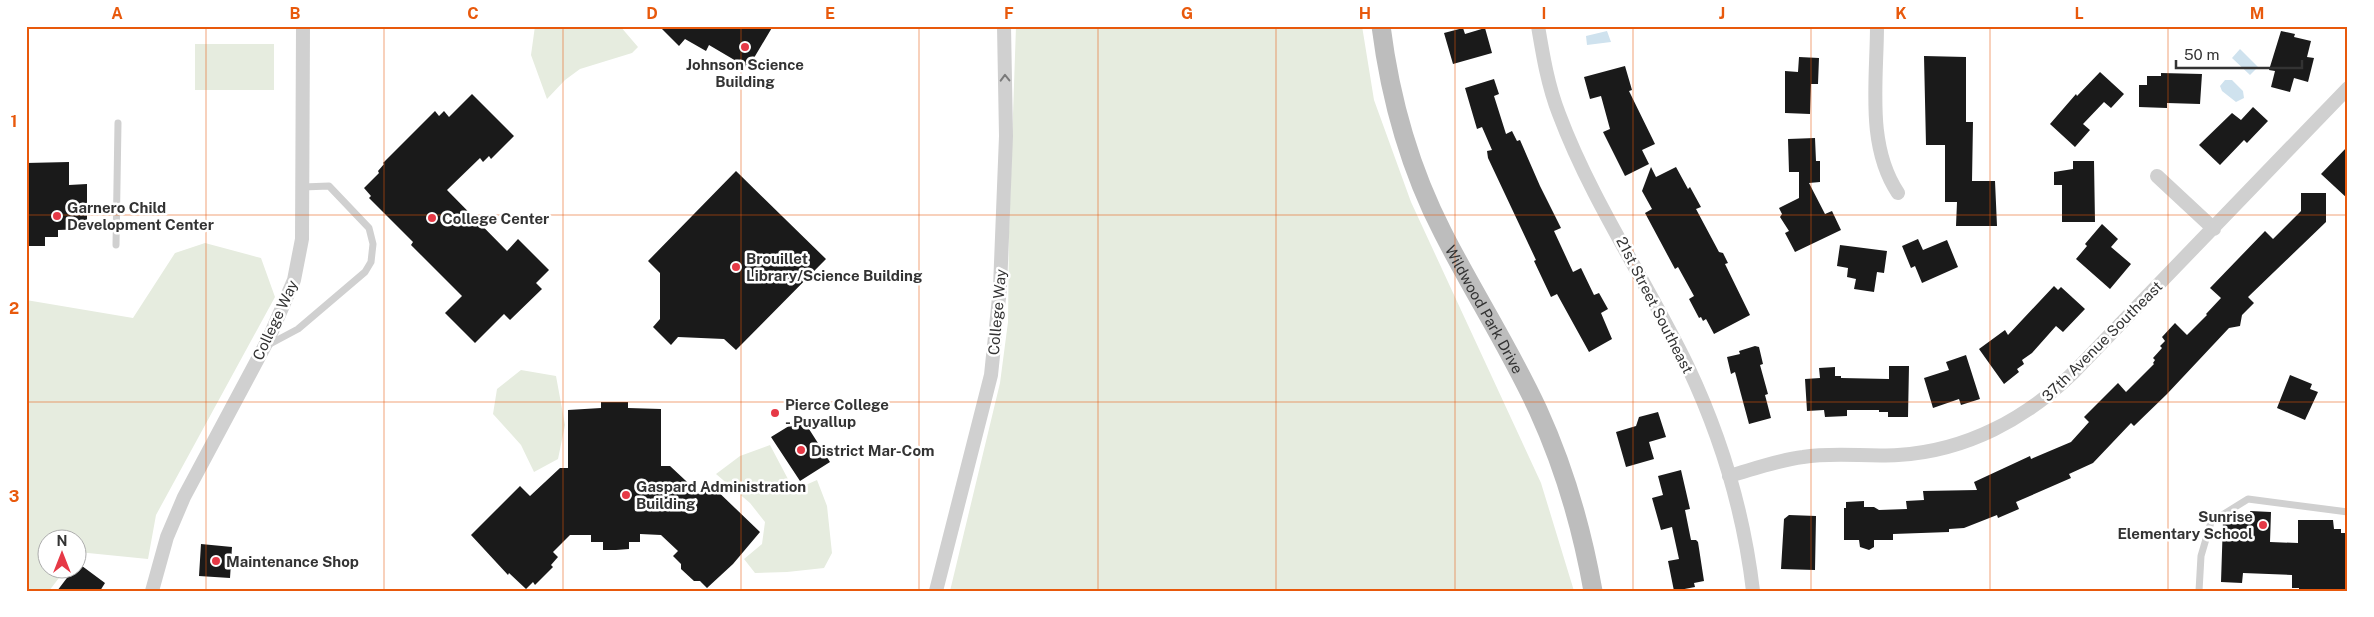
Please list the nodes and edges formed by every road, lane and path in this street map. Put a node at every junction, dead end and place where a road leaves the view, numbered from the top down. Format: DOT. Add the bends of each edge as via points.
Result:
graph roads {
  1 [pos="303,26"];
  2 [pos="1004,26"];
  3 [pos="1381,26"];
  4 [pos="1538,26"];
  5 [pos="1877,26"];
  6 [pos="2348,88"];
  7 [pos="118,123"];
  8 [pos="2157,176"];
  9 [pos="303,187"];
  10 [pos="1898,193"];
  11 [pos="2214,229"];
  12 [pos="116,245"];
  13 [pos="264,348"];
  14 [pos="1729,476"];
  15 [pos="2348,512"];
  16 [pos="152,591"];
  17 [pos="936,591"];
  18 [pos="1593,591"];
  19 [pos="1753,591"];
  20 [pos="2199,591"];
  1 -- 9 [label="street, College Way"];
  17 -- 2 [label="street, College Way, one-way" via="990,375 1000,288 1006,127"];
  3 -- 18 [label="street, Wildwood Park Drive" via="1397,110 1418,175 1442,231 1538,409 1552,442 1582,537"];
  4 -- 14 [label="street, 21st Street Southeast" via="1550,86 1569,139 1687,366"];
  5 -- 10 [label="street" via="1878,141 1885,170"];
  6 -- 11 [label="street, 37th Avenue Southeast"];
  7 -- 12 [label="lane"];
  8 -- 11 [label="street"];
  9 -- 13 [label="street, College Way" via="302,238 294,280"];
  9 -- 13 [label="lane" via="328,186 369,228 373,244 371,262 365,272 298,329"];
  11 -- 14 [label="street, 37th Avenue Southeast" via="2058,388 2004,425 1964,442 1922,452 1803,457"];
  13 -- 16 [label="street, College Way" via="184,497 167,537"];
  14 -- 19 [label="street, 21st Street Southeast" via="1747,549"];
  15 -- 20 [label="lane" via="2248,499 2211,522 2201,556"];
}
